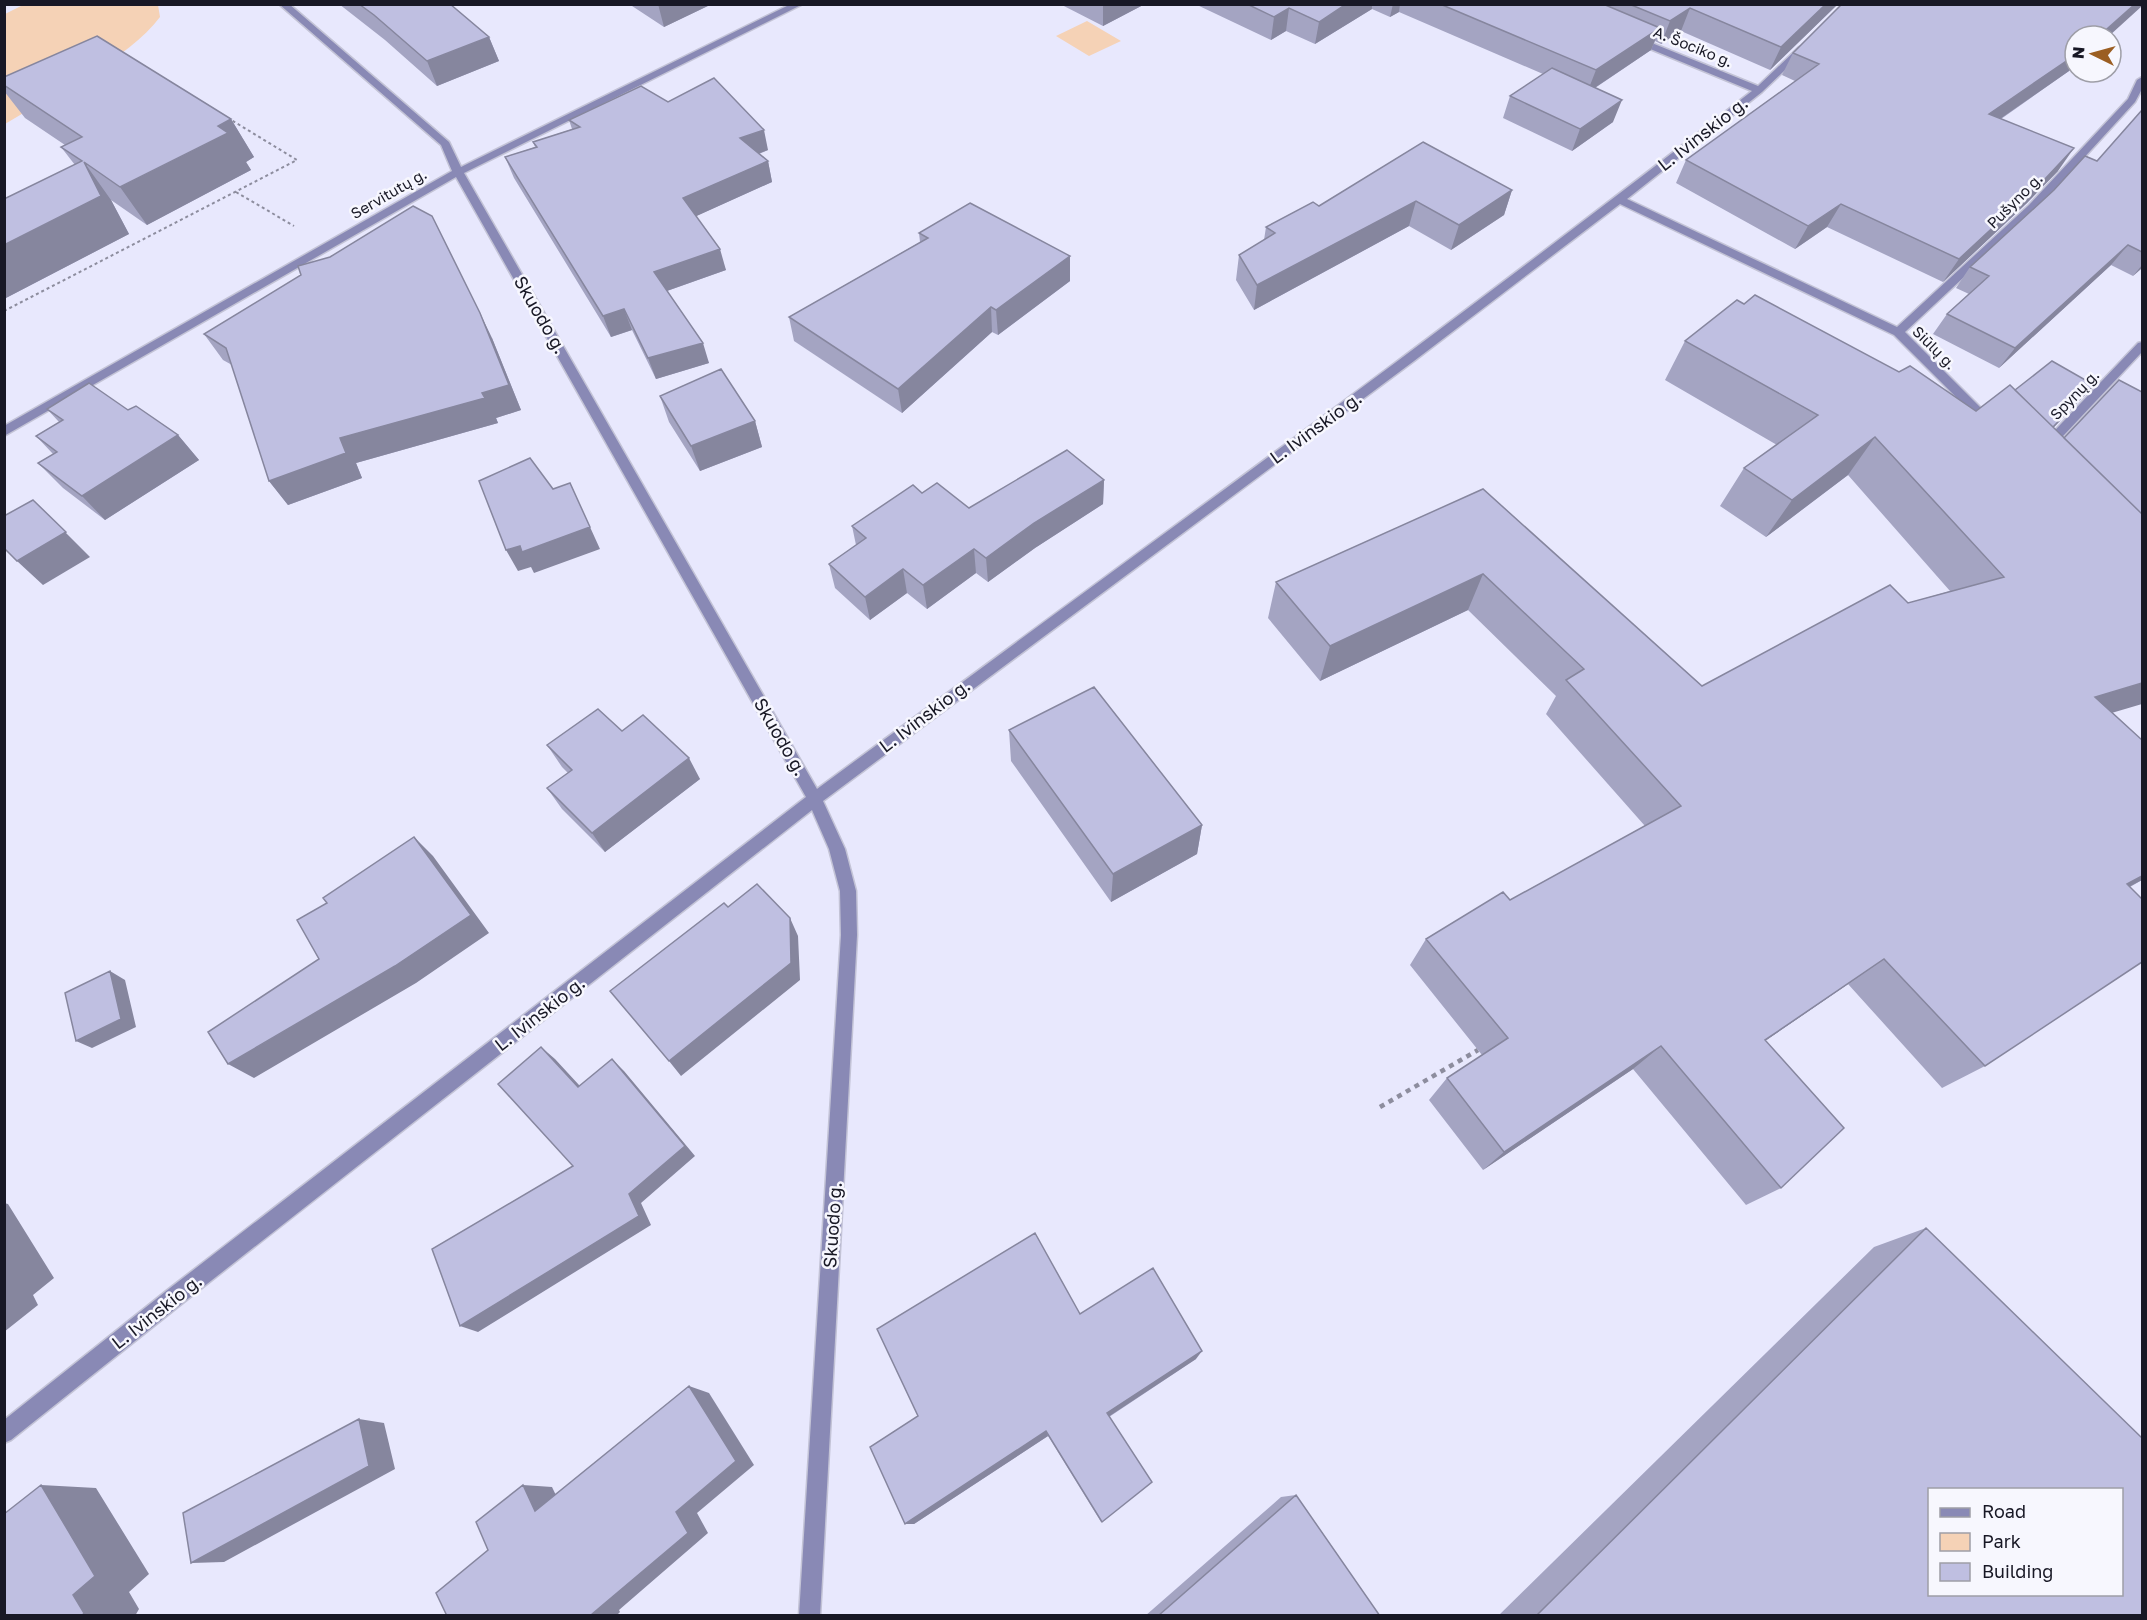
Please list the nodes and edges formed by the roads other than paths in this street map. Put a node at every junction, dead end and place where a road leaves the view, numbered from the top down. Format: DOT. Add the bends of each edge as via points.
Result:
graph roads {
  1 [pos="283,4"];
  2 [pos="800,4"];
  3 [pos="1627,36"];
  4 [pos="1806,45"];
  5 [pos="2142,80"];
  6 [pos="1759,90"];
  7 [pos="458,172"];
  8 [pos="1619,199"];
  9 [pos="1898,332"];
  10 [pos="2142,346"];
  11 [pos="1996,431"];
  12 [pos="4,432"];
  13 [pos="2037,455"];
  14 [pos="815,799"];
  15 [pos="4,1433"];
  16 [pos="809,1616"];
  1 -- 7 [label="street, Skuodo g." via="445,144"];
  2 -- 7 [label="street, Servitutų g."];
  3 -- 6 [label="street, A. Šociko g."];
  4 -- 6 [label="street, L. Ivinskio g."];
  5 -- 9 [label="street, Pušyno g." via="2132,100 2033,207"];
  6 -- 8 [label="street, L. Ivinskio g."];
  7 -- 12 [label="street, Servitutų g."];
  7 -- 14 [label="street, Skuodo g."];
  8 -- 9 [label="street, Siūlų g."];
  8 -- 14 [label="street, L. Ivinskio g."];
  9 -- 11 [label="street, Siūlų g."];
  10 -- 13 [label="street, Spynų g."];
  14 -- 15 [label="street, L. Ivinskio g."];
  14 -- 16 [label="street, Skuodo g." via="837,849 848,891 849,935"];
}
